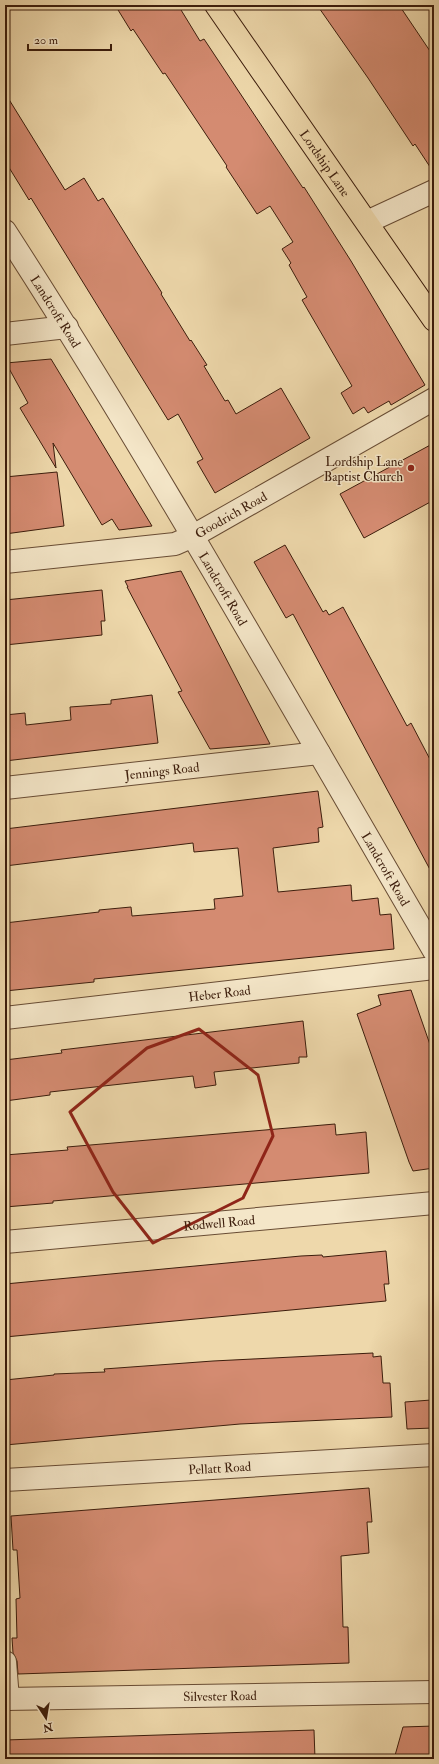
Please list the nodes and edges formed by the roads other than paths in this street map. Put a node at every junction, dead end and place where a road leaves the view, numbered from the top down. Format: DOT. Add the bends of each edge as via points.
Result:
graph roads {
  1 [pos="216,5"];
  2 [pos="434,191"];
  3 [pos="367,222"];
  4 [pos="5,231"];
  5 [pos="434,320"];
  6 [pos="67,327"];
  7 [pos="5,334"];
  8 [pos="434,399"];
  9 [pos="193,536"];
  10 [pos="5,562"];
  11 [pos="319,753"];
  12 [pos="5,788"];
  13 [pos="434,951"];
  14 [pos="434,968"];
  15 [pos="5,1018"];
  16 [pos="434,1203"];
  17 [pos="5,1242"];
  18 [pos="434,1454"];
  19 [pos="5,1480"];
  20 [pos="5,1662"];
  21 [pos="434,1692"];
  22 [pos="6,1699"];
  1 -- 3 [label="main road, Lordship Lane"];
  2 -- 3 [label="street"];
  3 -- 5 [label="main road, Lordship Lane"];
  4 -- 6 [label="street, Landcroft Road"];
  6 -- 7 [label="street"];
  6 -- 9 [label="street, Landcroft Road"];
  8 -- 9 [label="street, Goodrich Road"];
  9 -- 10 [label="street, Goodrich Road" via="175,544"];
  9 -- 11 [label="street, Landcroft Road"];
  11 -- 12 [label="street, Jennings Road"];
  11 -- 13 [label="street, Landcroft Road"];
  14 -- 15 [label="street, Heber Road"];
  16 -- 17 [label="street, Rodwell Road"];
  18 -- 19 [label="street, Pellatt Road"];
  20 -- 22 [label="street"];
  21 -- 22 [label="street, Silvester Road"];
}
